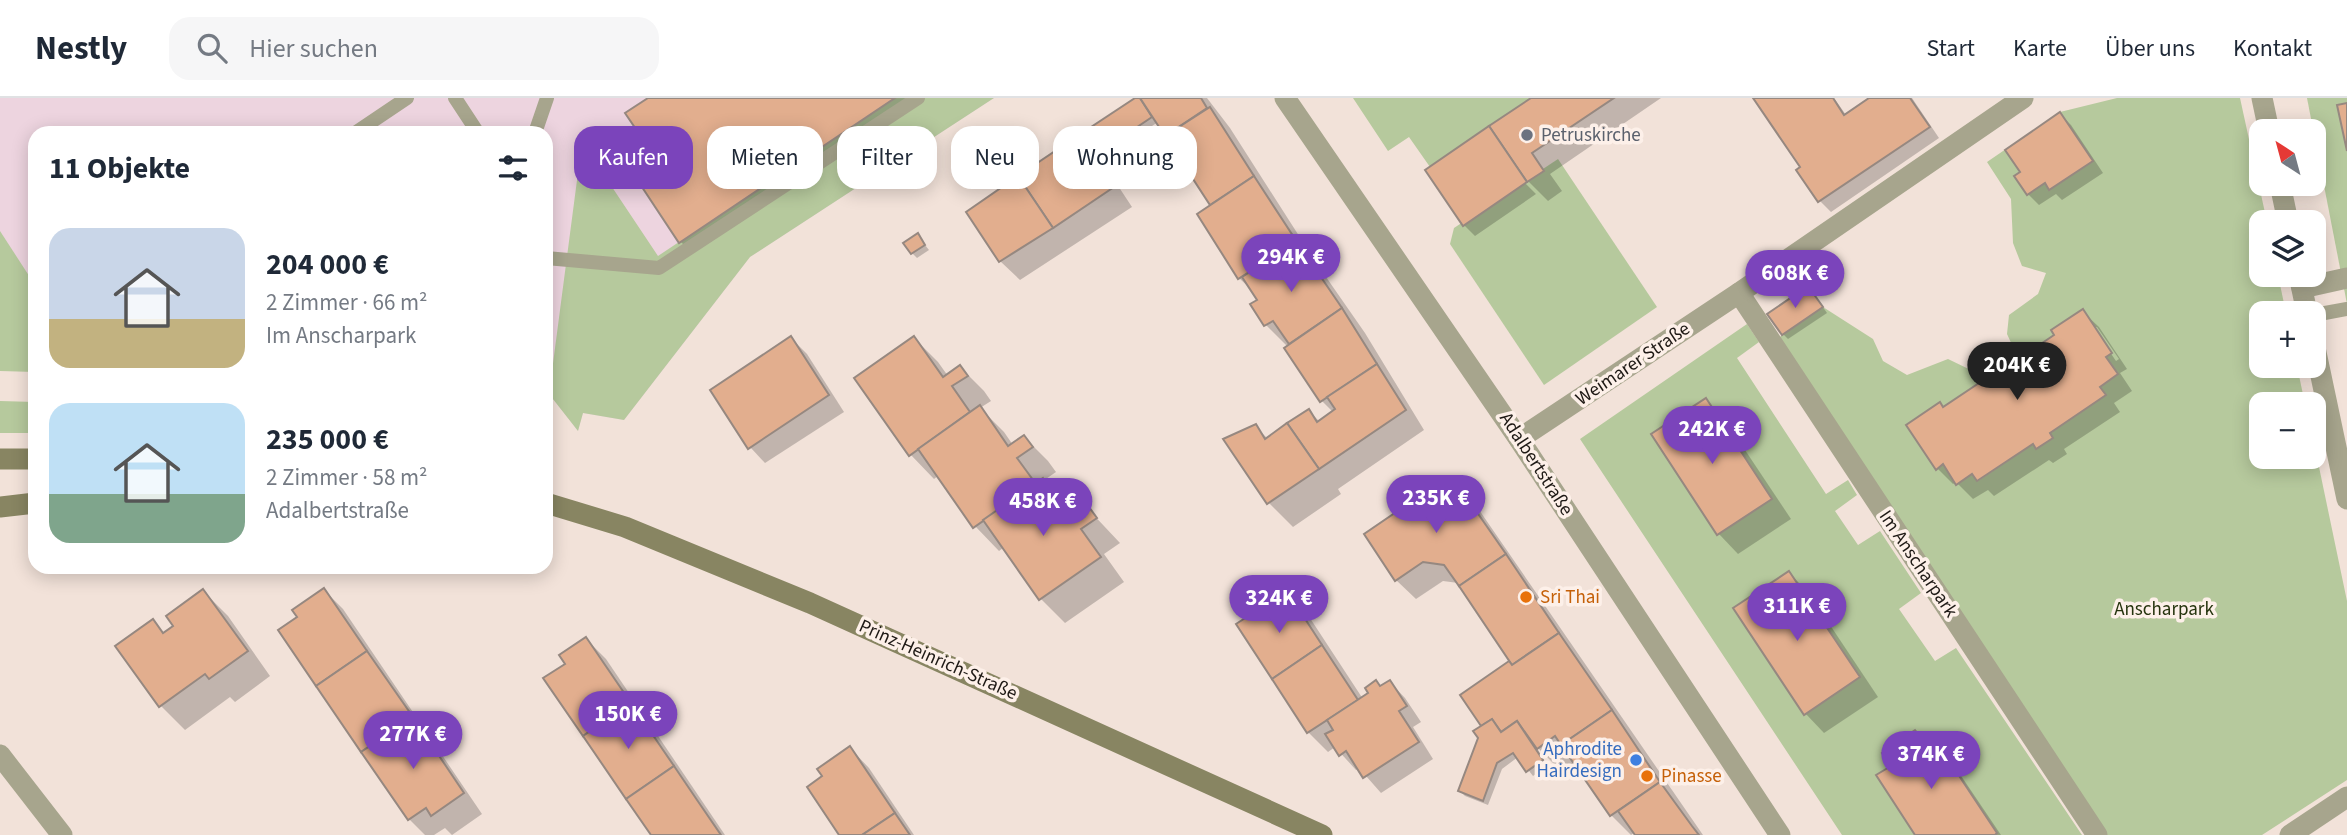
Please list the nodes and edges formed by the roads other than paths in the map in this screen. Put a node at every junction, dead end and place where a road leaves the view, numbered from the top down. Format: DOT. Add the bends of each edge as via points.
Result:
graph roads {
  1 [pos="407,98"];
  2 [pos="455,98"];
  3 [pos="547,98"];
  4 [pos="918,98"];
  5 [pos="1285,98"];
  6 [pos="2023,98"];
  7 [pos="2262,98"];
  8 [pos="2266,119"];
  9 [pos="374,126"];
  10 [pos="473,126"];
  11 [pos="537,126"];
  12 [pos="553,259"];
  13 [pos="2347,278"];
  14 [pos="2326,279"];
  15 [pos="1739,293"];
  16 [pos="2347,309"];
  17 [pos="2326,313"];
  18 [pos="2321,378"];
  19 [pos="1519,439"];
  20 [pos="0,459"];
  21 [pos="28,459"];
  22 [pos="2347,499"];
  23 [pos="28,504"];
  24 [pos="553,505"];
  25 [pos="0,507"];
  26 [pos="0,755"];
  27 [pos="2347,797"];
  28 [pos="62,835"];
  29 [pos="1322,835"];
  30 [pos="1780,835"];
  31 [pos="2098,835"];
  32 [pos="2290,835"];
  1 -- 9 [label="lane"];
  2 -- 10 [label="lane"];
  3 -- 11 [label="lane"];
  4 -- 12 [label="lane" via="659,268"];
  5 -- 19 [label="street, Adalbertstraße"];
  6 -- 15 [label="street, Weimarer Straße"];
  7 -- 8 [label="street"];
  13 -- 14 [label="street"];
  15 -- 19 [label="street, Weimarer Straße"];
  15 -- 31 [label="street, Im Anscharpark"];
  16 -- 17 [label="lane"];
  18 -- 22 [label="street"];
  19 -- 30 [label="street, Adalbertstraße"];
  20 -- 21 [label="main road"];
  23 -- 25 [label="main road"];
  24 -- 29 [label="main road, Prinz-Heinrich-Straße" via="625,527 810,603"];
  26 -- 28 [label="street"];
  27 -- 32 [label="street"];
}
